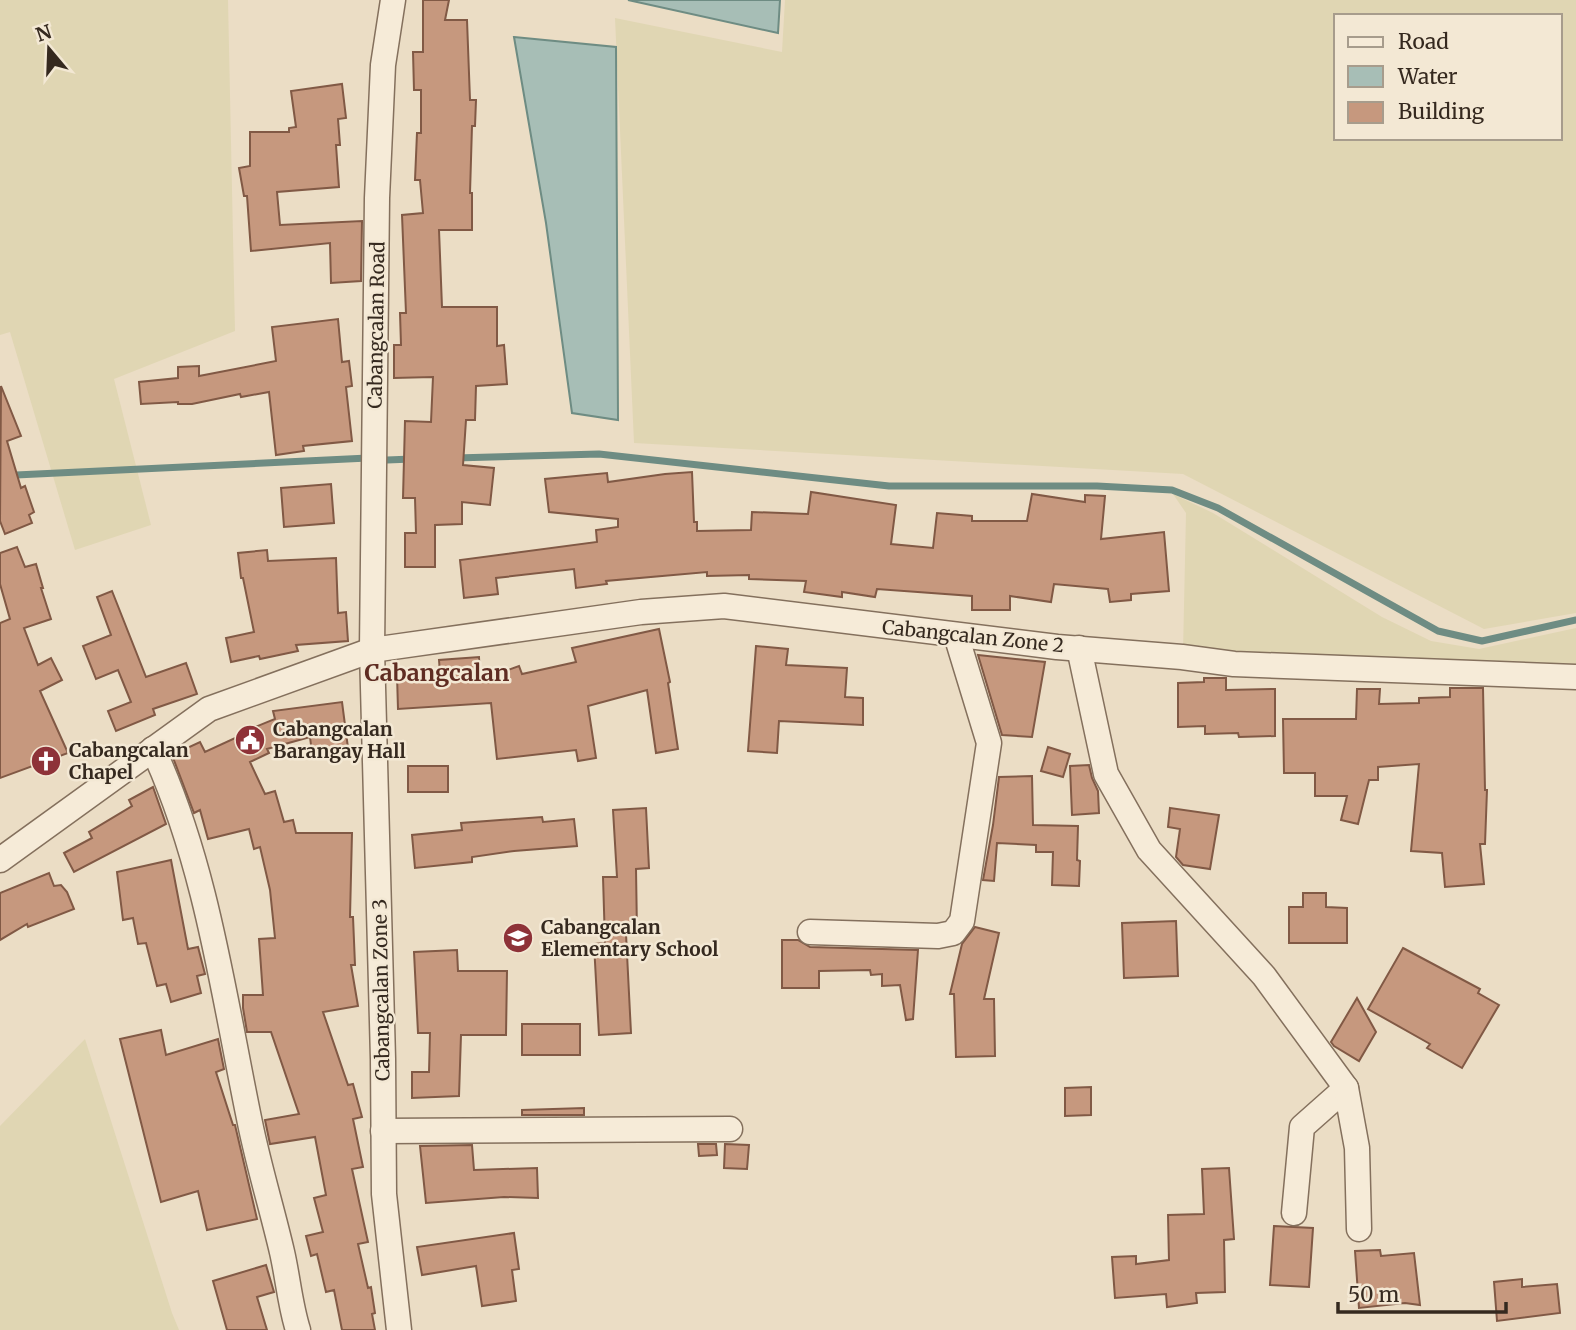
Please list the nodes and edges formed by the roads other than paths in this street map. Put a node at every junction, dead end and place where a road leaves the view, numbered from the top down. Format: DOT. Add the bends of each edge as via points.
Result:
graph roads {
  1 [pos="393,0"];
  2 [pos="956,635"];
  3 [pos="1079,648"];
  4 [pos="372,650"];
  5 [pos="1576,677"];
  6 [pos="153,749"];
  7 [pos="0,860"];
  8 [pos="810,932"];
  9 [pos="1346,1088"];
  10 [pos="730,1129"];
  11 [pos="383,1131"];
  12 [pos="1294,1213"];
  13 [pos="1359,1229"];
  14 [pos="298,1330"];
  15 [pos="399,1330"];
  1 -- 4 [label="street, Cabangcalan Road" via="383,65 377,198"];
  2 -- 3 [label="street, Cabangcalan Zone 2"];
  2 -- 4 [label="street, Cabangcalan Zone 2" via="724,606 641,612"];
  2 -- 8 [label="street" via="989,743 962,921 953,933 939,936"];
  3 -- 5 [label="street, Cabangcalan Zone 2" via="1234,664"];
  3 -- 9 [label="street" via="1106,774 1149,850 1264,976"];
  4 -- 6 [label="street, Cabangcalan Zone 2" via="209,709"];
  4 -- 11 [label="street, Cabangcalan Zone 3"];
  6 -- 7 [label="street, Cabangcalan Zone 2"];
  6 -- 14 [label="street" via="198,880"];
  9 -- 12 [label="street" via="1301,1127"];
  9 -- 13 [label="street" via="1357,1148"];
  10 -- 11 [label="street"];
  11 -- 15 [label="street, Cabangcalan Zone 3" via="384,1194"];
}
